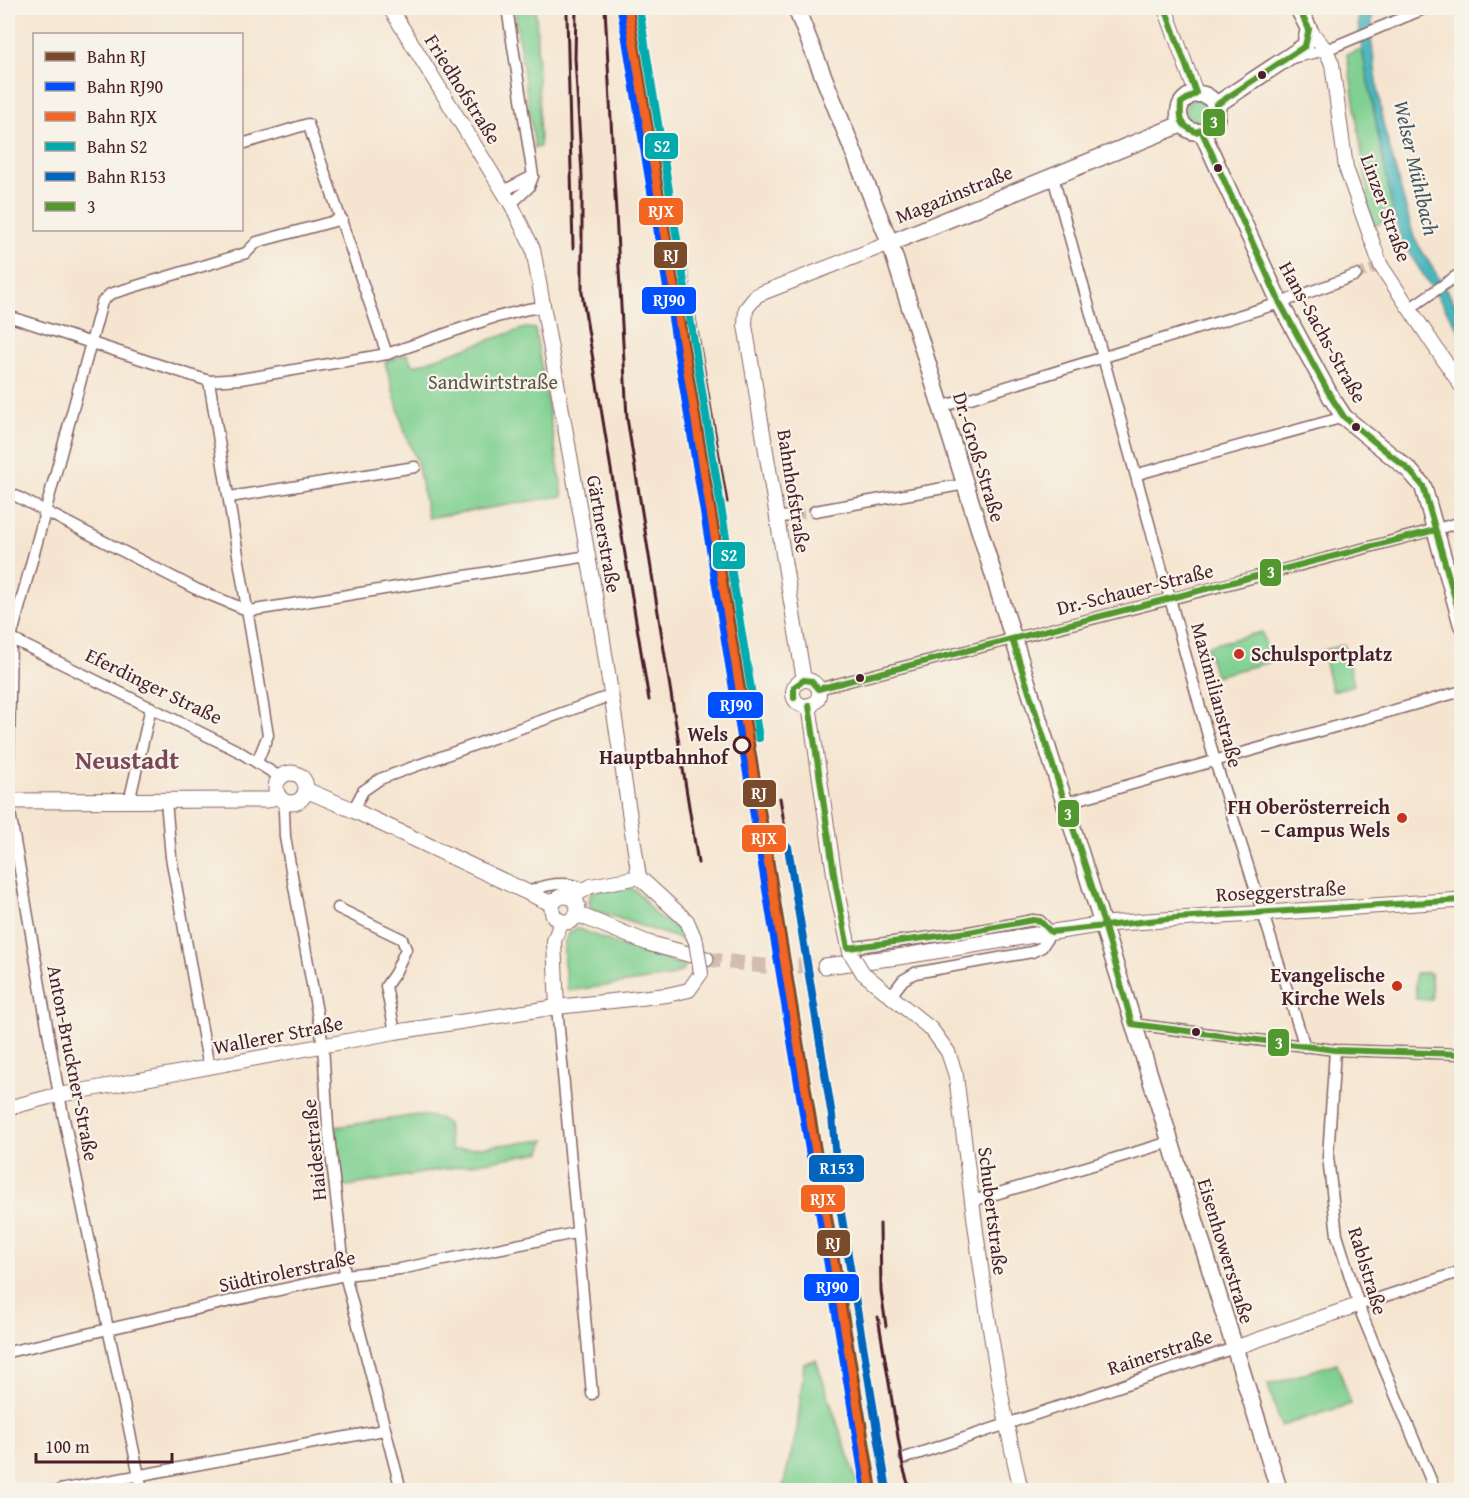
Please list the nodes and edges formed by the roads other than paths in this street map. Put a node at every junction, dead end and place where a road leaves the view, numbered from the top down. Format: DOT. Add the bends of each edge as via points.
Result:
graph roads {
  1 [pos="390,8"];
  2 [pos="507,8"];
  3 [pos="796,8"];
  4 [pos="1165,8"];
  5 [pos="1298,8"];
  6 [pos="1426,8"];
  7 [pos="1310,29"];
  8 [pos="1326,50"];
  9 [pos="1287,59"];
  10 [pos="1196,93"];
  11 [pos="1216,105"];
  12 [pos="1182,124"];
  13 [pos="1202,132"];
  14 [pos="243,144"];
  15 [pos="533,176"];
  16 [pos="1053,177"];
  17 [pos="503,191"];
  18 [pos="511,204"];
  19 [pos="342,219"];
  20 [pos="880,220"];
  21 [pos="890,243"];
  22 [pos="864,253"];
  23 [pos="1461,272"];
  24 [pos="1356,275"];
  25 [pos="1280,303"];
  26 [pos="544,307"];
  27 [pos="746,309"];
  28 [pos="1409,309"];
  29 [pos="8,316"];
  30 [pos="90,343"];
  31 [pos="387,354"];
  32 [pos="1105,357"];
  33 [pos="209,381"];
  34 [pos="1461,387"];
  35 [pos="941,407"];
  36 [pos="1344,417"];
  37 [pos="415,467"];
  38 [pos="1138,474"];
  39 [pos="966,484"];
  40 [pos="8,492"];
  41 [pos="231,497"];
  42 [pos="44,510"];
  43 [pos="814,511"];
  44 [pos="794,515"];
  45 [pos="777,518"];
  46 [pos="1461,522"];
  47 [pos="1435,530"];
  48 [pos="588,556"];
  49 [pos="1172,599"];
  50 [pos="249,611"];
  51 [pos="1461,625"];
  52 [pos="9,637"];
  53 [pos="1012,639"];
  54 [pos="804,680"];
  55 [pos="818,689"];
  56 [pos="1461,691"];
  57 [pos="612,695"];
  58 [pos="809,705"];
  59 [pos="151,707"];
  60 [pos="1215,761"];
  61 [pos="257,762"];
  62 [pos="280,777"];
  63 [pos="306,790"];
  64 [pos="283,799"];
  65 [pos="8,801"];
  66 [pos="165,801"];
  67 [pos="129,802"];
  68 [pos="1065,803"];
  69 [pos="353,810"];
  70 [pos="639,877"];
  71 [pos="528,893"];
  72 [pos="577,893"];
  73 [pos="1461,900"];
  74 [pos="552,904"];
  75 [pos="338,908"];
  76 [pos="1262,913"];
  77 [pos="577,914"];
  78 [pos="561,922"];
  79 [pos="1104,924"];
  80 [pos="1051,932"];
  81 [pos="849,950"];
  82 [pos="704,966"];
  83 [pos="825,966"];
  84 [pos="863,973"];
  85 [pos="890,997"];
  86 [pos="557,1007"];
  87 [pos="1132,1024"];
  88 [pos="395,1032"];
  89 [pos="323,1045"];
  90 [pos="1305,1047"];
  91 [pos="1335,1050"];
  92 [pos="1461,1054"];
  93 [pos="209,1068"];
  94 [pos="59,1095"];
  95 [pos="8,1108"];
  96 [pos="1170,1142"];
  97 [pos="972,1201"];
  98 [pos="575,1233"];
  99 [pos="1461,1270"];
  100 [pos="345,1275"];
  101 [pos="1358,1305"];
  102 [pos="108,1328"];
  103 [pos="1234,1348"];
  104 [pos="8,1352"];
  105 [pos="592,1394"];
  106 [pos="1005,1423"];
  107 [pos="384,1430"];
  108 [pos="905,1458"];
  109 [pos="139,1476"];
  110 [pos="60,1491"];
  111 [pos="142,1491"];
  112 [pos="401,1491"];
  113 [pos="1021,1491"];
  114 [pos="1279,1491"];
  115 [pos="1434,1491"];
  1 -- 17 [label="street, Friedhofstraße"];
  2 -- 15 [label="street"];
  3 -- 20 [label="main road, Dr.-Groß-Straße"];
  4 -- 10 [label="street"];
  5 -- 7 [label="main road, Linzer Straße"];
  6 -- 8 [label="street"];
  7 -- 8 [label="street, Linzer Straße"];
  7 -- 9 [label="main road" via="1305,46"];
  8 -- 9 [label="street"];
  8 -- 28 [label="street, Linzer Straße" via="1336,83 1346,168 1381,266"];
  9 -- 11 [label="main road"];
  10 -- 11 [label="main road" via="1208,96"];
  10 -- 12 [label="main road" via="1181,103"];
  11 -- 13 [label="main road" via="1216,120"];
  12 -- 13 [label="main road" via="1191,131"];
  12 -- 16 [label="main road, Magazinstraße"];
  13 -- 25 [label="main road, Hans-Sachs-Straße"];
  14 -- 19 [label="street" via="308,124"];
  15 -- 17 [label="street"];
  15 -- 18 [label="street" via="529,187"];
  16 -- 21 [label="main road, Magazinstraße"];
  16 -- 32 [label="street, Maximilianstraße"];
  17 -- 18 [label="street, Gärtnerstraße"];
  18 -- 26 [label="street, Gärtnerstraße" via="533,249"];
  19 -- 30 [label="street, Anton-Bruckner-Straße" via="262,241 246,253 110,294 102,302"];
  19 -- 31 [label="street"];
  20 -- 21 [label="main road, Dr.-Groß-Straße"];
  20 -- 22 [label="street" via="876,237"];
  21 -- 22 [label="street, Magazinstraße"];
  21 -- 35 [label="main road, Dr.-Groß-Straße"];
  22 -- 27 [label="street, Magazinstraße" via="758,295"];
  23 -- 28 [label="street"];
  24 -- 25 [label="street"];
  25 -- 32 [label="street"];
  25 -- 36 [label="main road, Hans-Sachs-Straße"];
  26 -- 31 [label="street" via="489,319"];
  26 -- 48 [label="street, Gärtnerstraße"];
  27 -- 45 [label="street, Bahnhofstraße" via="745,325"];
  28 -- 34 [label="street, Linzer Straße"];
  29 -- 30 [label="street"];
  30 -- 33 [label="street"];
  30 -- 42 [label="street, Anton-Bruckner-Straße"];
  31 -- 33 [label="street"];
  32 -- 35 [label="street"];
  32 -- 38 [label="street, Maximilianstraße"];
  33 -- 41 [label="street"];
  35 -- 39 [label="main road, Dr.-Groß-Straße"];
  36 -- 38 [label="street"];
  36 -- 47 [label="main road, Hans-Sachs-Straße" via="1418,479"];
  37 -- 41 [label="street"];
  38 -- 49 [label="street, Maximilianstraße"];
  39 -- 43 [label="street"];
  39 -- 53 [label="main road, Dr.-Groß-Straße"];
  40 -- 42 [label="street"];
  41 -- 50 [label="street"];
  42 -- 50 [label="street" via="196,589"];
  42 -- 52 [label="street, Anton-Bruckner-Straße"];
  44 -- 45 [label="street"];
  45 -- 54 [label="street, Bahnhofstraße"];
  46 -- 47 [label="street, Dr.-Schauer-Straße"];
  47 -- 49 [label="street, Dr.-Schauer-Straße"];
  47 -- 51 [label="main road, Hans-Sachs-Straße"];
  48 -- 50 [label="street"];
  48 -- 57 [label="street, Gärtnerstraße"];
  49 -- 53 [label="street, Dr.-Schauer-Straße"];
  49 -- 60 [label="street, Maximilianstraße"];
  50 -- 61 [label="street" via="268,735"];
  52 -- 59 [label="street, Eferdinger Straße"];
  52 -- 65 [label="street, Anton-Bruckner-Straße"];
  53 -- 55 [label="street, Dr.-Schauer-Straße"];
  53 -- 68 [label="main road, Dr.-Groß-Straße"];
  54 -- 55 [label="street"];
  54 -- 58 [label="street, Bahnhofstraße" via="794,687 793,695 797,702"];
  55 -- 58 [label="street" via="816,700"];
  56 -- 60 [label="street"];
  57 -- 69 [label="street" via="380,779 363,791"];
  57 -- 70 [label="street, Gärtnerstraße"];
  58 -- 81 [label="street, Bahnhofstraße"];
  59 -- 61 [label="street, Eferdinger Straße"];
  59 -- 67 [label="street"];
  60 -- 68 [label="street"];
  60 -- 76 [label="street, Maximilianstraße"];
  61 -- 62 [label="street, Eferdinger Straße"];
  62 -- 63 [label="main road" via="290,772 299,774"];
  62 -- 64 [label="main road" via="276,789"];
  63 -- 64 [label="main road" via="302,798"];
  63 -- 69 [label="main road"];
  64 -- 66 [label="main road"];
  64 -- 89 [label="street, Haidestraße" via="285,837"];
  65 -- 67 [label="main road"];
  65 -- 94 [label="street, Anton-Bruckner-Straße"];
  66 -- 67 [label="main road"];
  66 -- 93 [label="street" via="171,857"];
  68 -- 79 [label="main road, Dr.-Groß-Straße"];
  69 -- 71 [label="main road"];
  70 -- 72 [label="street"];
  70 -- 82 [label="street, bridge" via="687,921"];
  71 -- 72 [label="street" via="572,883"];
  71 -- 74 [label="main road"];
  72 -- 74 [label="main road" via="560,897"];
  72 -- 77 [label="main road"];
  73 -- 76 [label="main road, Roseggerstraße"];
  74 -- 78 [label="main road" via="553,915"];
  75 -- 88 [label="street" via="402,939 406,949 386,986"];
  76 -- 79 [label="main road, Roseggerstraße"];
  76 -- 90 [label="street, Maximilianstraße"];
  77 -- 78 [label="main road" via="570,921"];
  77 -- 82 [label="main road"];
  78 -- 86 [label="street" via="554,942"];
  79 -- 80 [label="main road, Roseggerstraße"];
  79 -- 87 [label="main road"];
  80 -- 81 [label="street" via="1040,921 1033,920"];
  80 -- 83 [label="main road, Roseggerstraße"];
  80 -- 85 [label="street" via="1042,947 1032,952 915,973 903,980"];
  81 -- 84 [label="street, Bahnhofstraße, bridge"];
  82 -- 86 [label="street, Wallerer Straße" via="693,986 679,993"];
  84 -- 85 [label="street, Schubertstraße"];
  85 -- 97 [label="street, Schubertstraße" via="932,1030 948,1052 956,1076"];
  86 -- 88 [label="street, Wallerer Straße"];
  86 -- 98 [label="street"];
  87 -- 90 [label="street"];
  87 -- 96 [label="main road, Eisenhowerstraße"];
  88 -- 89 [label="street, Wallerer Straße"];
  89 -- 93 [label="street, Wallerer Straße"];
  89 -- 100 [label="street, Haidestraße"];
  90 -- 91 [label="street"];
  91 -- 92 [label="street"];
  91 -- 101 [label="street, Rablstraße" via="1328,1127 1333,1214"];
  93 -- 94 [label="street, Wallerer Straße"];
  94 -- 95 [label="street, Wallerer Straße"];
  94 -- 102 [label="street, Anton-Bruckner-Straße"];
  96 -- 97 [label="street"];
  96 -- 103 [label="main road, Eisenhowerstraße"];
  97 -- 106 [label="street, Schubertstraße"];
  98 -- 100 [label="street, Südtirolerstraße" via="400,1269"];
  98 -- 105 [label="street"];
  99 -- 101 [label="street, Rainerstraße"];
  100 -- 102 [label="street, Südtirolerstraße"];
  100 -- 107 [label="street, Haidestraße"];
  101 -- 103 [label="street, Rainerstraße"];
  101 -- 115 [label="street, Rablstraße"];
  102 -- 104 [label="street, Südtirolerstraße"];
  102 -- 109 [label="street, Anton-Bruckner-Straße"];
  103 -- 106 [label="street, Rainerstraße"];
  103 -- 114 [label="main road, Eisenhowerstraße"];
  106 -- 108 [label="street, Rainerstraße"];
  106 -- 113 [label="street, Schubertstraße"];
  107 -- 109 [label="street"];
  107 -- 112 [label="street, Haidestraße"];
  109 -- 110 [label="street"];
  109 -- 111 [label="street, Anton-Bruckner-Straße"];
}
